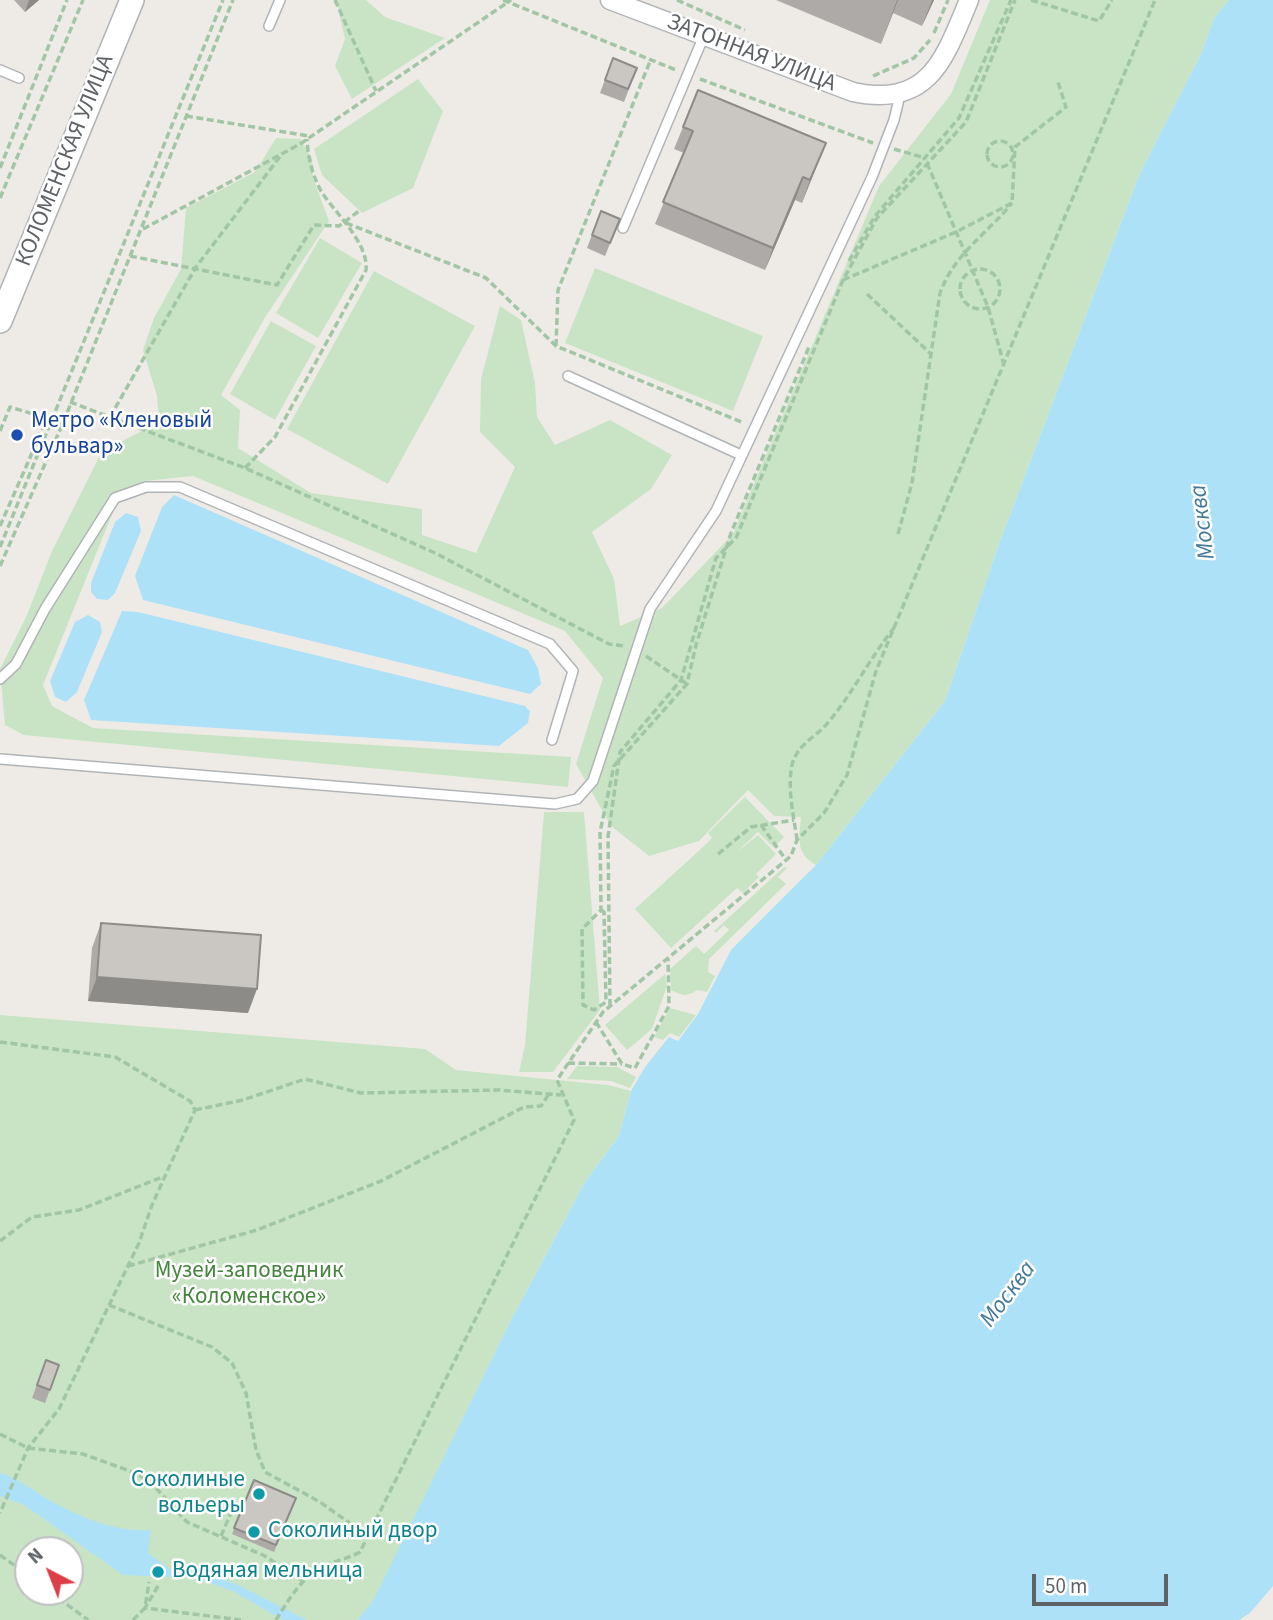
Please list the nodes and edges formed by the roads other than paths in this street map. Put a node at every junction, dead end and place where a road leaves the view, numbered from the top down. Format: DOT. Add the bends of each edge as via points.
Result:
graph roads {
  1 [pos="132,0"];
  2 [pos="280,0"];
  3 [pos="612,0"];
  4 [pos="969,0"];
  5 [pos="269,26"];
  6 [pos="704,38"];
  7 [pos="0,70"];
  8 [pos="19,78"];
  9 [pos="900,95"];
  10 [pos="623,228"];
  11 [pos="0,321"];
  12 [pos="568,376"];
  13 [pos="741,455"];
  14 [pos="0,679"];
  15 [pos="552,740"];
  16 [pos="0,759"];
  1 -- 11 [label="street, КОЛОМЕНСКАЯ УЛИЦА"];
  2 -- 5 [label="lane"];
  3 -- 6 [label="street, ЗАТОННАЯ УЛИЦА"];
  4 -- 9 [label="street" via="941,63 923,83"];
  6 -- 9 [label="street, ЗАТОННАЯ УЛИЦА" via="853,92"];
  6 -- 10 [label="lane"];
  7 -- 8 [label="lane"];
  9 -- 13 [label="lane" via="884,147"];
  12 -- 13 [label="lane"];
  13 -- 16 [label="lane" via="716,511 650,609 593,781 586,792 567,803"];
  14 -- 15 [label="lane" via="16,664 115,498 146,487 180,487 550,644 573,671"];
}
